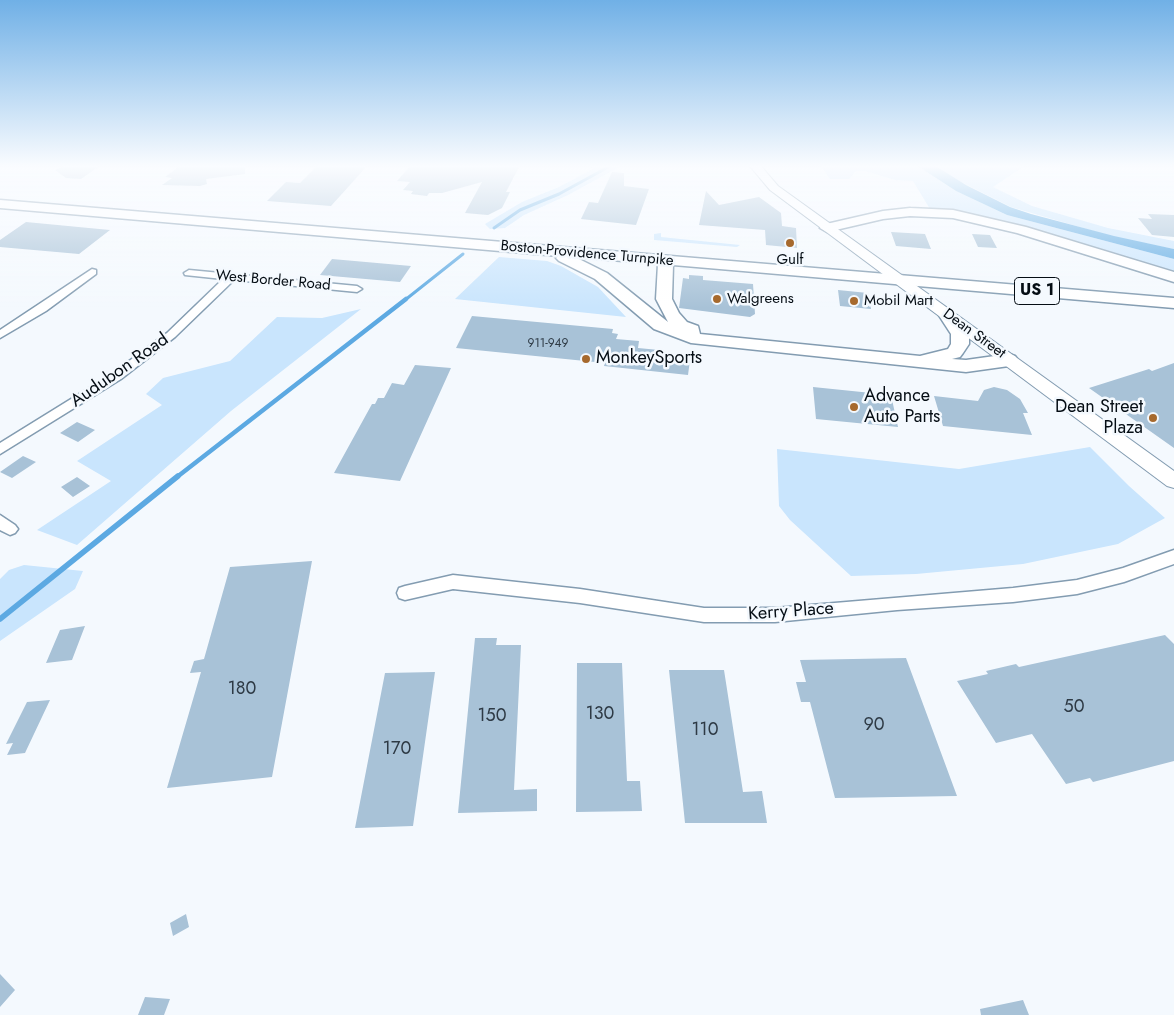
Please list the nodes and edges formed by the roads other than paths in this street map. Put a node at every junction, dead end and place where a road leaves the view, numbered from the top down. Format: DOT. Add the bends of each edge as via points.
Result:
graph roads {
  1 [pos="99,212"];
  2 [pos="184,212"];
  3 [pos="806,212"];
  4 [pos="926,212"];
  5 [pos="935,212"];
  6 [pos="827,228"];
  7 [pos="544,250"];
  8 [pos="666,260"];
  9 [pos="882,267"];
  10 [pos="92,272"];
  11 [pos="189,273"];
  12 [pos="1174,277"];
  13 [pos="230,278"];
  14 [pos="901,280"];
  15 [pos="976,286"];
  16 [pos="357,289"];
  17 [pos="1174,291"];
  18 [pos="1174,303"];
  19 [pos="946,314"];
  20 [pos="962,325"];
  21 [pos="0,334"];
  22 [pos="751,344"];
  23 [pos="908,360"];
  24 [pos="1009,360"];
  25 [pos="0,450"];
  26 [pos="1174,482"];
  27 [pos="1174,557"];
  28 [pos="405,593"];
  1 -- 7 [label="main road, Boston-Providence Turnpike / US 1"];
  2 -- 9 [label="main road, Boston-Providence Turnpike / US 1"];
  3 -- 6 [label="main road, Dean Street"];
  4 -- 6 [label="main road" via="883,215"];
  5 -- 12 [label="main road" via="980,218"];
  6 -- 9 [label="main road, Dean Street"];
  7 -- 8 [label="main road, Boston-Providence Turnpike / US 1"];
  7 -- 22 [label="main road" via="588,268 650,318 676,332 697,339"];
  8 -- 14 [label="main road, Boston-Providence Turnpike / US 1"];
  8 -- 22 [label="main road" via="664,299 671,315 681,326"];
  9 -- 14 [label="main road, Dean Street"];
  9 -- 17 [label="main road, Boston-Providence Turnpike / US 1"];
  10 -- 21 [label="street" via="42,309"];
  11 -- 13 [label="street, West Border Road"];
  13 -- 16 [label="street, West Border Road"];
  13 -- 25 [label="street, Audubon Road" via="171,335 125,370"];
  14 -- 15 [label="main road, Boston-Providence Turnpike / US 1"];
  14 -- 19 [label="main road, Dean Street"];
  15 -- 18 [label="main road, Boston-Providence Turnpike / US 1"];
  15 -- 20 [label="main road" via="956,290 951,296 952,310"];
  19 -- 20 [label="main road, Dean Street"];
  19 -- 23 [label="main road" via="960,334 960,344 954,353"];
  20 -- 24 [label="main road, Dean Street"];
  22 -- 23 [label="main road"];
  23 -- 24 [label="main road" via="966,366"];
  24 -- 26 [label="main road, Dean Street"];
  27 -- 28 [label="street, Kerry Place" via="1077,587 775,615 704,615 580,596 453,582"];
}
